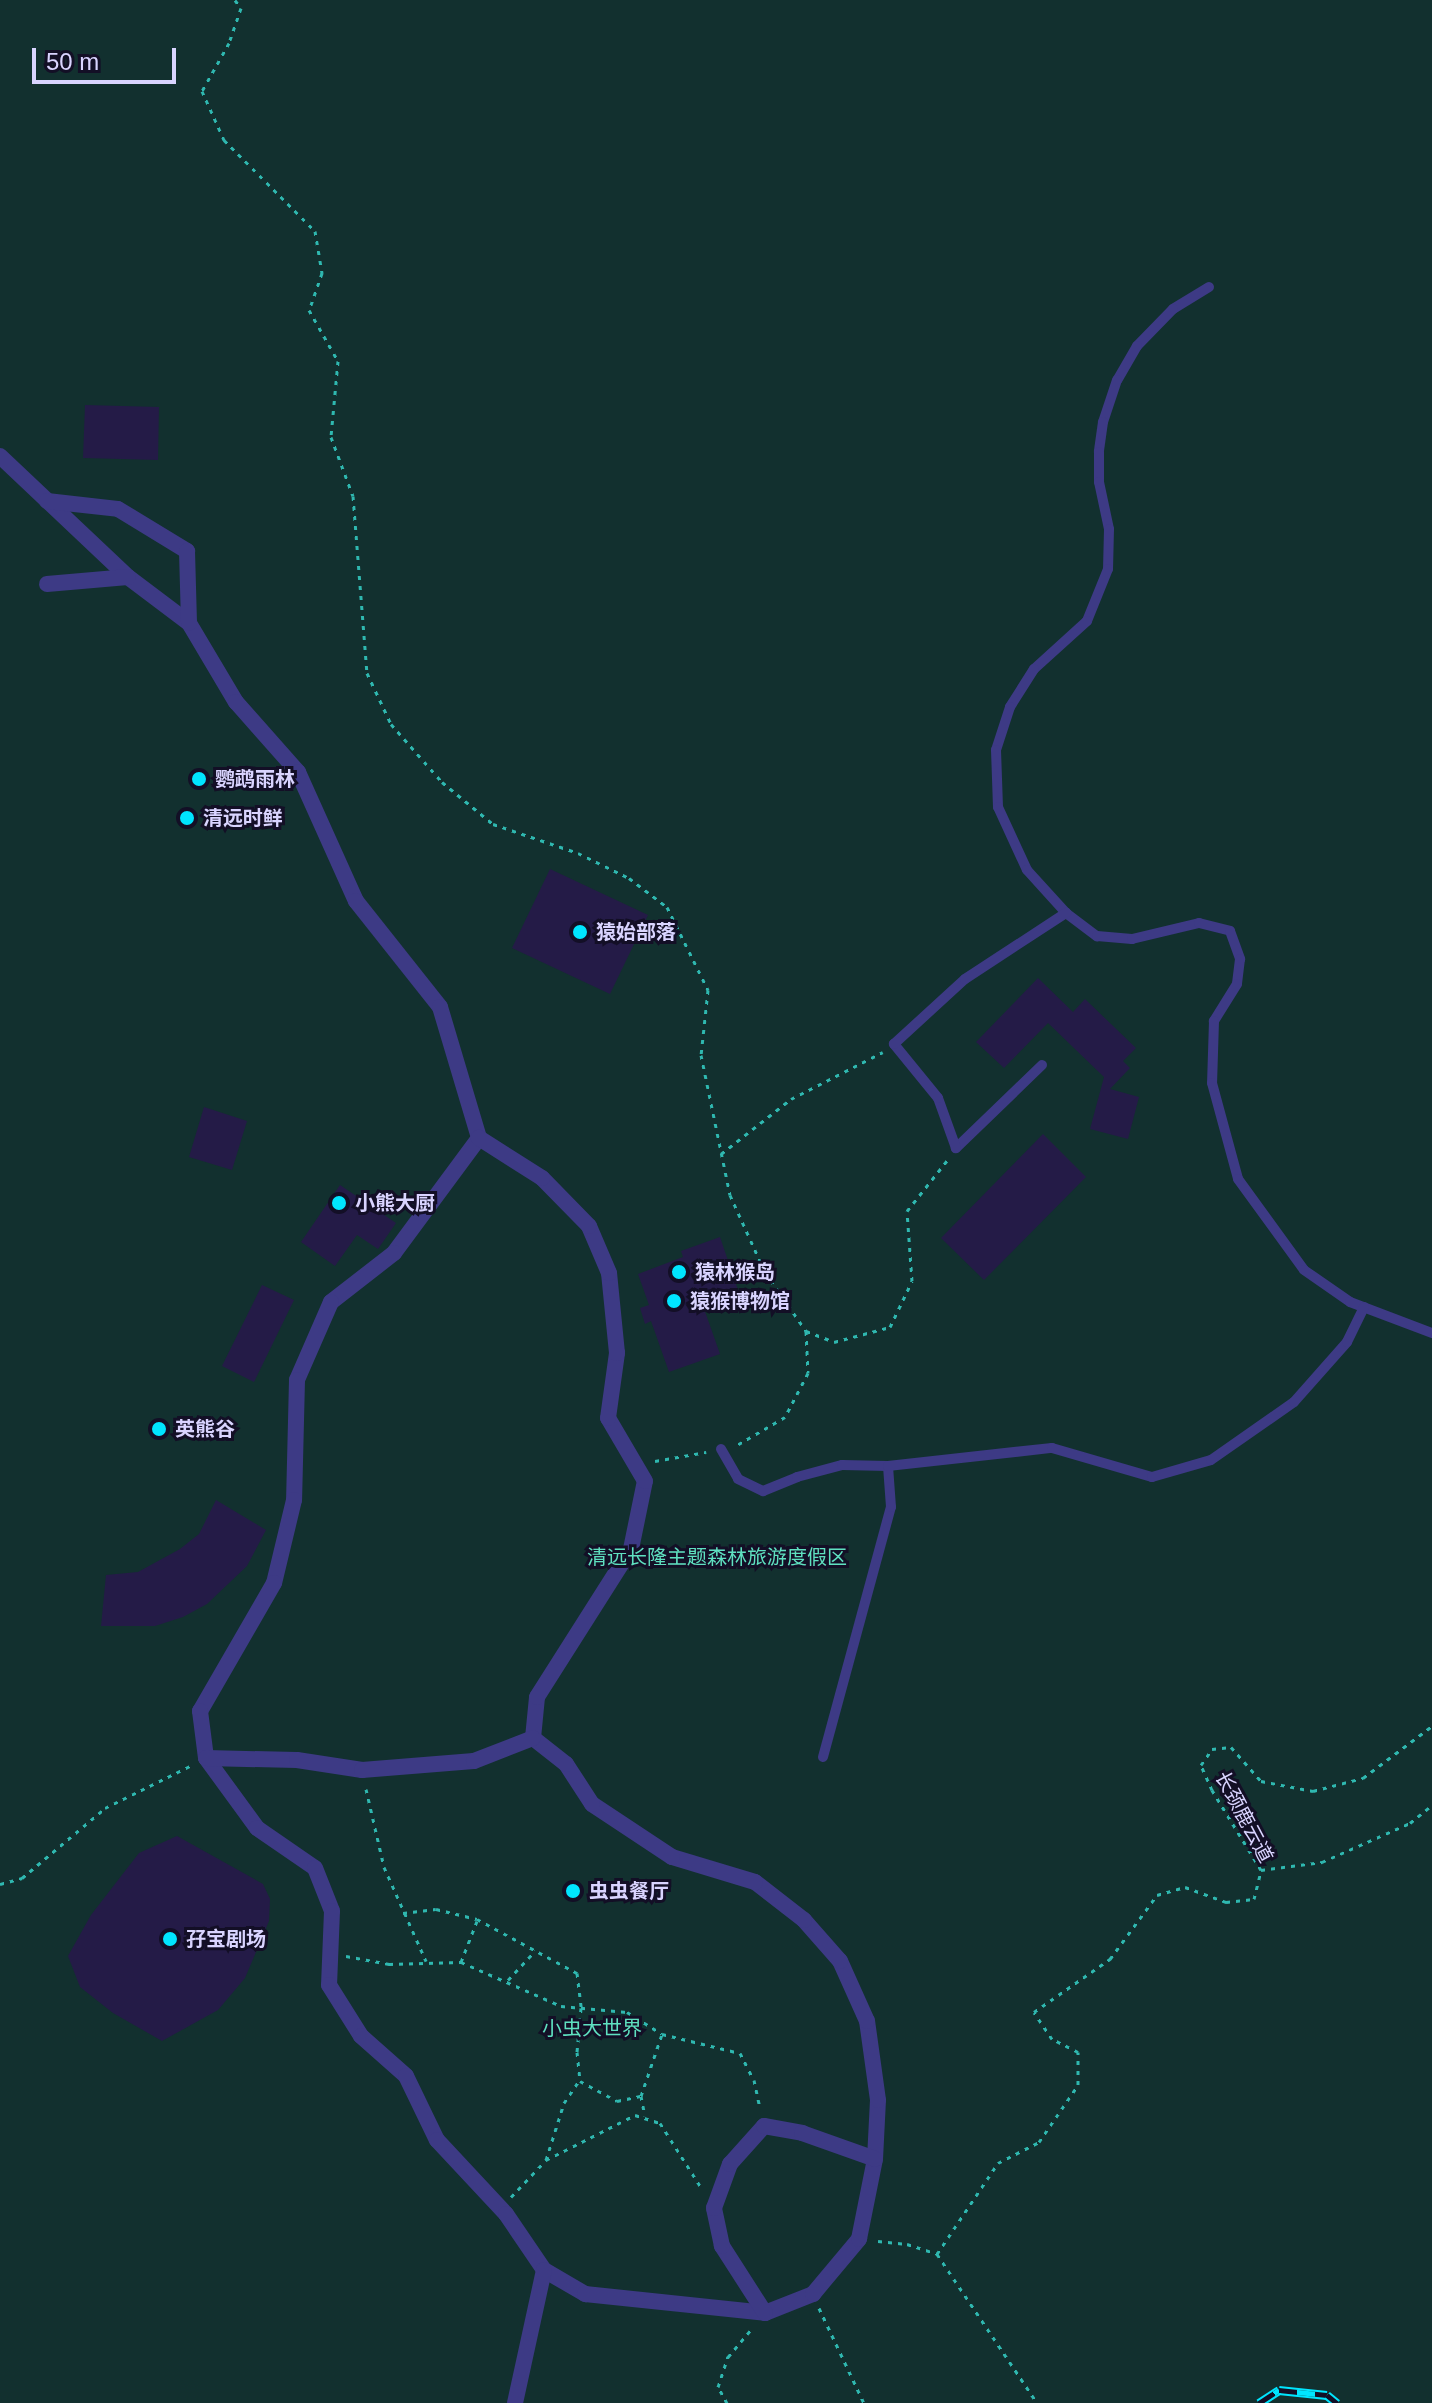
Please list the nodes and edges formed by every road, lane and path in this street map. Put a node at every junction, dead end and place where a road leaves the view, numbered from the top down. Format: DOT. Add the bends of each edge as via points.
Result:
graph roads {
  1 [pos="235,0"];
  2 [pos="1209,287"];
  3 [pos="0,456"];
  4 [pos="47,501"];
  5 [pos="128,577"];
  6 [pos="47,584"];
  7 [pos="189,623"];
  8 [pos="1066,913"];
  9 [pos="894,1044"];
  10 [pos="1042,1065"];
  11 [pos="479,1138"];
  12 [pos="956,1148"];
  13 [pos="721,1154"];
  14 [pos="1364,1307"];
  15 [pos="806,1331"];
  16 [pos="1432,1333"];
  17 [pos="721,1449"];
  18 [pos="636,1465"];
  19 [pos="888,1466"];
  20 [pos="1432,1726"];
  21 [pos="533,1738"];
  22 [pos="823,1757"];
  23 [pos="206,1758"];
  24 [pos="362,1770"];
  25 [pos="1432,1805"];
  26 [pos="1261,1870"];
  27 [pos="0,1884"];
  28 [pos="403,1913"];
  29 [pos="477,1919"];
  30 [pos="535,1951"];
  31 [pos="331,1953"];
  32 [pos="426,1961"];
  33 [pos="461,1962"];
  34 [pos="508,1980"];
  35 [pos="581,2008"];
  36 [pos="662,2034"];
  37 [pos="580,2081"];
  38 [pos="641,2096"];
  39 [pos="646,2118"];
  40 [pos="764,2126"];
  41 [pos="875,2159"];
  42 [pos="546,2160"];
  43 [pos="501,2208"];
  44 [pos="714,2208"];
  45 [pos="859,2239"];
  46 [pos="937,2254"];
  47 [pos="544,2270"];
  48 [pos="813,2294"];
  49 [pos="765,2313"];
  50 [pos="515,2403"];
  51 [pos="727,2403"];
  52 [pos="864,2403"];
  53 [pos="1037,2403"];
  1 -- 13 [label="path" via="241,8 229,43 202,91 224,140 315,231 322,273 309,310 338,361 331,437 353,496 367,673 391,724 442,782 493,824 578,853 629,878 667,907 708,990 701,1055"];
  2 -- 8 [label="lane" via="1173,309 1137,346 1117,380 1099,452 1109,529 1108,569 1087,621 1034,669 1010,707 996,750 998,807 1027,870"];
  3 -- 4 [label="street"];
  4 -- 5 [label="street"];
  4 -- 7 [label="street" via="118,509 187,551"];
  5 -- 6 [label="street"];
  5 -- 7 [label="street"];
  7 -- 11 [label="street" via="236,702 298,772 356,901 440,1007"];
  8 -- 9 [label="lane" via="965,979"];
  8 -- 14 [label="lane" via="1097,936 1132,939 1199,923 1230,931 1240,959 1237,984 1214,1021 1212,1083 1238,1179 1304,1270"];
  9 -- 12 [label="lane" via="938,1098"];
  9 -- 13 [label="path" via="791,1099"];
  10 -- 12 [label="lane"];
  11 -- 18 [label="street" via="542,1178 589,1226 609,1273 617,1353 608,1418"];
  11 -- 23 [label="street" via="394,1253 331,1302 297,1380 294,1500 274,1583 200,1711"];
  12 -- 15 [label="path" via="907,1211 912,1281 890,1327 834,1342"];
  13 -- 15 [label="path" via="730,1195 765,1272"];
  14 -- 16 [label="lane"];
  14 -- 19 [label="lane" via="1347,1342 1294,1402 1211,1460 1152,1477 1052,1448"];
  15 -- 17 [label="path" via="808,1373 785,1417"];
  17 -- 18 [label="path"];
  17 -- 19 [label="lane" via="738,1479 763,1491 842,1465"];
  18 -- 21 [label="street" via="645,1481 631,1549 537,1697"];
  19 -- 22 [label="lane" via="891,1507"];
  20 -- 26 [label="path, 长颈鹿云道" via="1363,1778 1313,1791 1261,1781 1231,1747 1212,1749 1201,1765"];
  21 -- 24 [label="street" via="474,1761"];
  21 -- 41 [label="street" via="566,1764 592,1804 672,1857 755,1882 804,1920 840,1961 867,2021 878,2100"];
  23 -- 24 [label="street" via="297,1760"];
  23 -- 27 [label="path" via="105,1808 22,1878"];
  23 -- 31 [label="street" via="257,1828 315,1868 332,1911"];
  24 -- 28 [label="path" via="384,1867"];
  25 -- 26 [label="path" via="1410,1823 1322,1862"];
  26 -- 46 [label="path, 长颈鹿云道" via="1254,1899 1226,1902 1185,1887 1157,1895 1110,1959 1034,2012 1052,2039 1078,2052 1078,2085 1039,2142 998,2163"];
  28 -- 29 [label="path" via="436,1909"];
  28 -- 32 [label="path"];
  29 -- 30 [label="path"];
  29 -- 33 [label="path"];
  30 -- 34 [label="path"];
  30 -- 35 [label="path" via="577,1973"];
  31 -- 32 [label="path" via="389,1964"];
  31 -- 43 [label="street" via="329,1985 361,2036 406,2076 437,2140"];
  32 -- 33 [label="path"];
  33 -- 34 [label="path"];
  34 -- 35 [label="path" via="561,2006"];
  35 -- 36 [label="path" via="627,2012"];
  35 -- 37 [label="path"];
  36 -- 38 [label="path"];
  36 -- 40 [label="path" via="740,2053 754,2080"];
  37 -- 38 [label="path" via="617,2101"];
  37 -- 42 [label="path" via="564,2103"];
  38 -- 39 [label="path"];
  39 -- 42 [label="path" via="635,2115"];
  39 -- 44 [label="path" via="660,2123"];
  40 -- 41 [label="street" via="802,2133"];
  40 -- 44 [label="street" via="730,2164"];
  41 -- 45 [label="street"];
  42 -- 43 [label="path"];
  43 -- 47 [label="street"];
  44 -- 49 [label="street" via="722,2246"];
  45 -- 46 [label="path" via="907,2244"];
  45 -- 48 [label="street"];
  46 -- 53 [label="path"];
  47 -- 49 [label="street" via="585,2294"];
  47 -- 50 [label="street"];
  48 -- 49 [label="street"];
  48 -- 52 [label="path"];
  49 -- 51 [label="path" via="728,2357 718,2387"];
}
